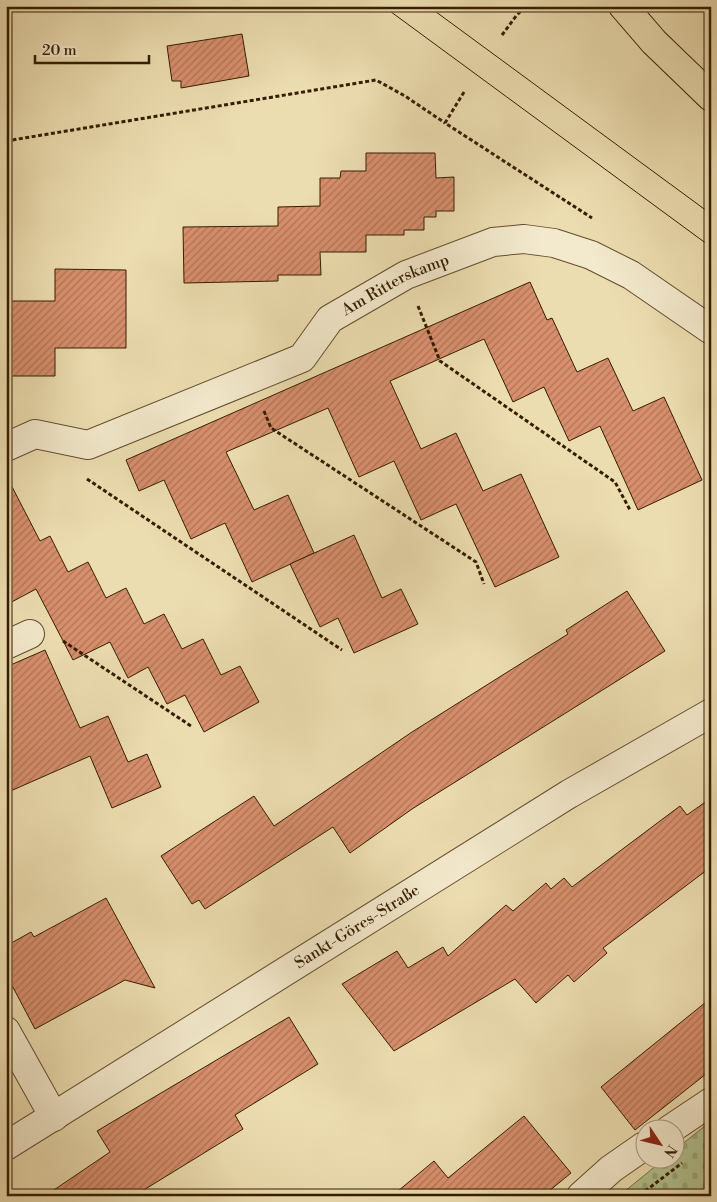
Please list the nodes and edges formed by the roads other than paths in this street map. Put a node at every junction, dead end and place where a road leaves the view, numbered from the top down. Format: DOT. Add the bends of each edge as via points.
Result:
graph roads {
  1 [pos="623,6"];
  2 [pos="711,97"];
  3 [pos="711,330"];
  4 [pos="6,447"];
  5 [pos="711,713"];
  6 [pos="6,1031"];
  7 [pos="711,1102"];
  8 [pos="54,1117"];
  9 [pos="684,1120"];
  10 [pos="6,1146"];
  11 [pos="634,1153"];
  12 [pos="581,1196"];
  1 -- 2 [label="main road" via="654,42"];
  3 -- 4 [label="street, Am Ritterskamp" via="631,275 591,255 524,239 493,242 406,275 330,319 302,358 88,445 35,434"];
  5 -- 8 [label="street, Sankt-Göres-Straße" via="569,794"];
  6 -- 8 [label="street"];
  7 -- 9 [label="street"];
  8 -- 10 [label="street, Sankt-Göres-Straße"];
  11 -- 12 [label="street" via="611,1168"];
}
